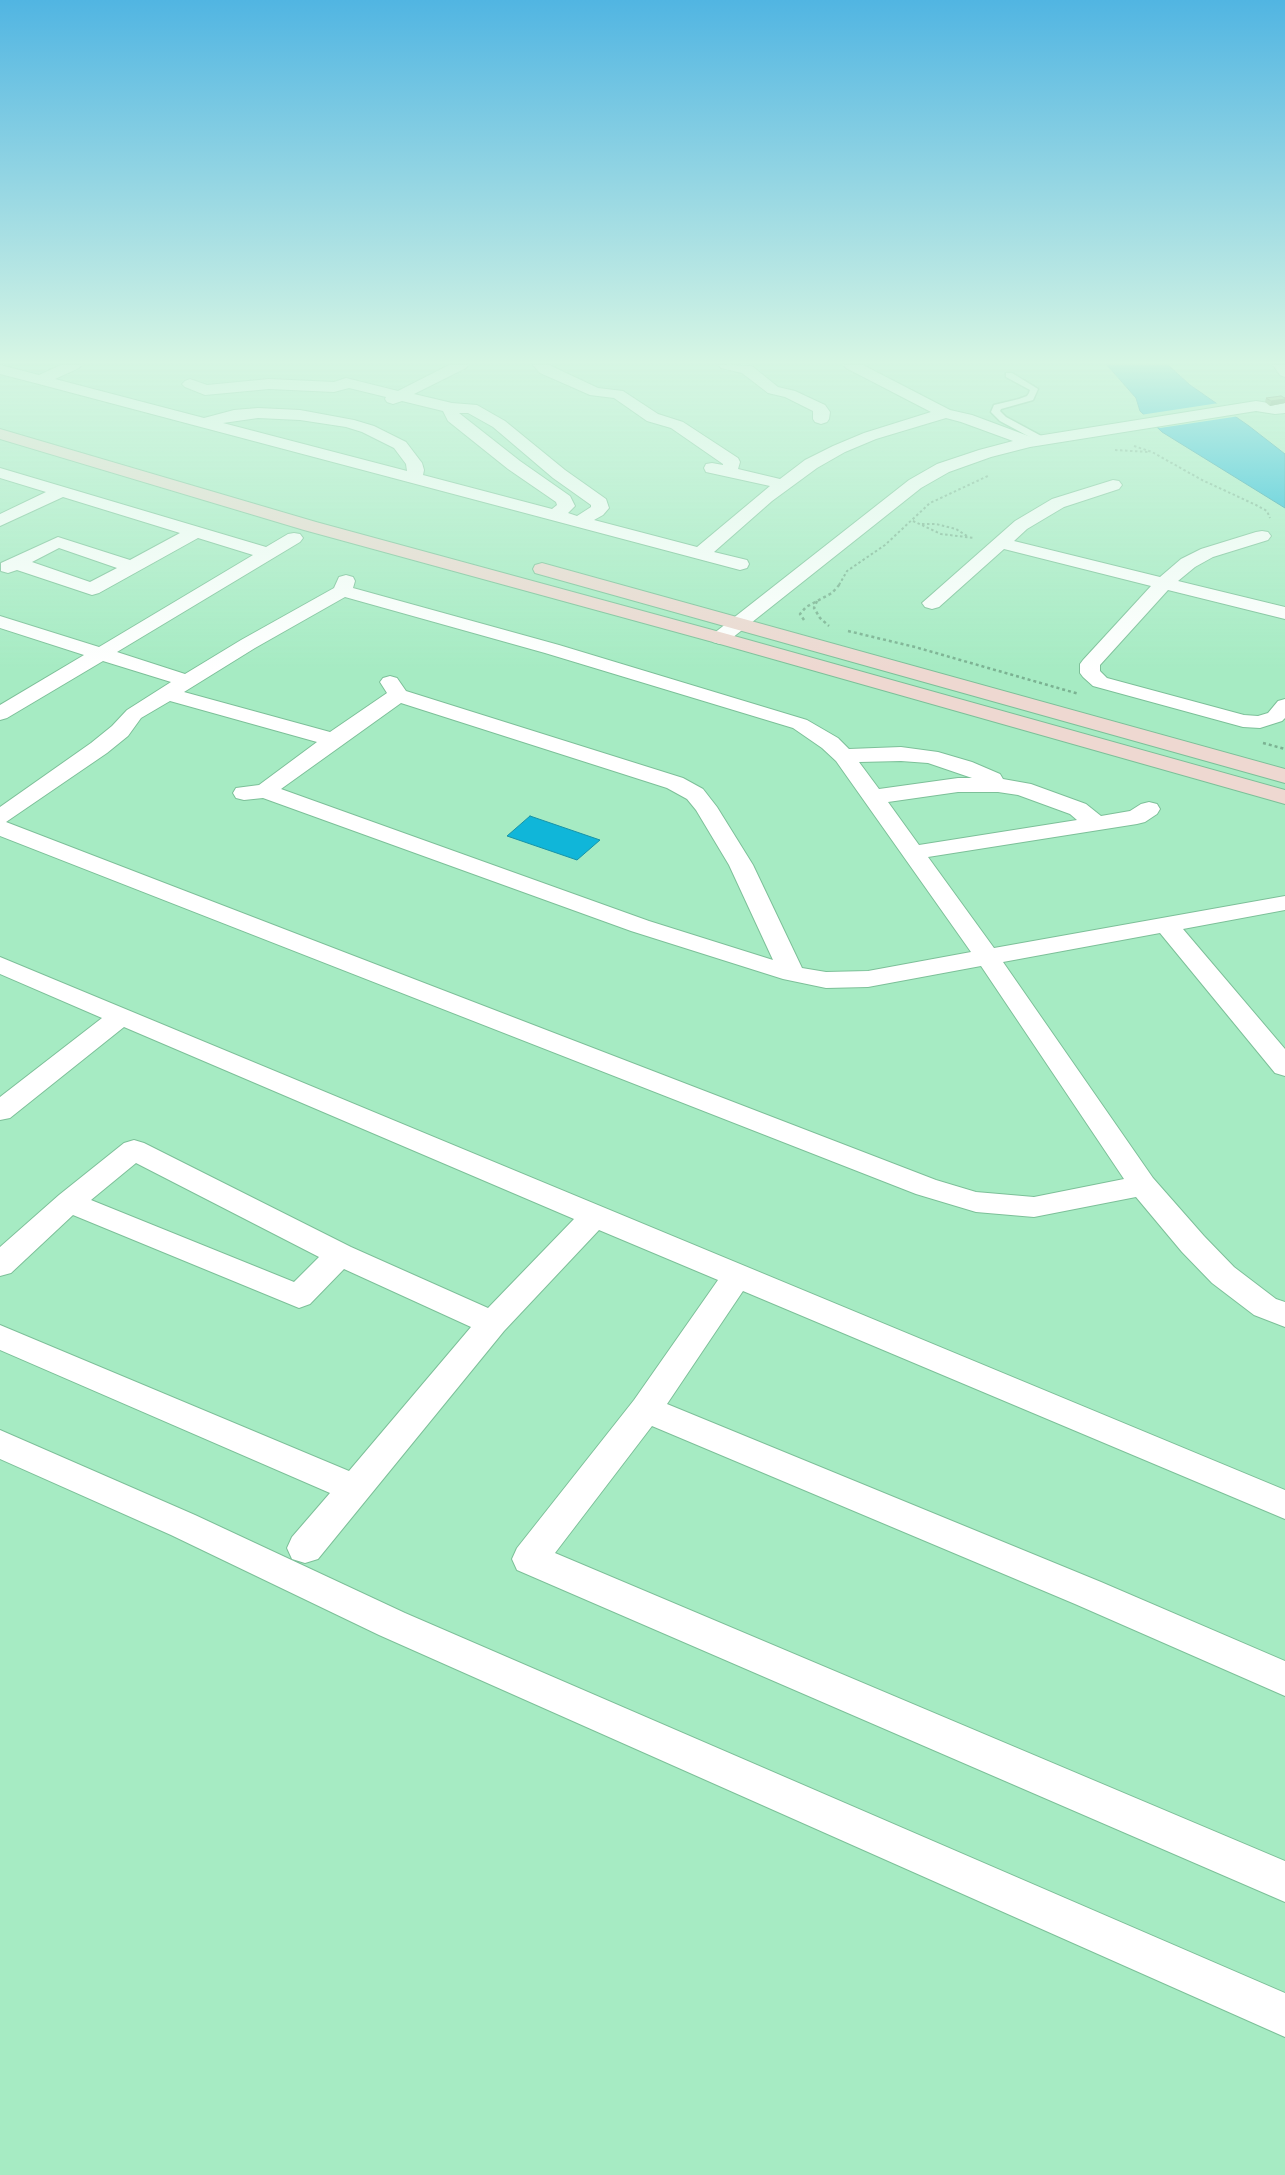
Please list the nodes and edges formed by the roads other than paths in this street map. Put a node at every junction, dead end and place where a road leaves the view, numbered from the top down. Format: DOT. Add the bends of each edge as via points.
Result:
graph roads {
  1 [pos="110,466"];
  2 [pos="171,466"];
  3 [pos="365,466"];
  4 [pos="415,466"];
  5 [pos="516,466"];
  6 [pos="550,466"];
  7 [pos="706,466"];
  8 [pos="731,466"];
  9 [pos="810,466"];
  10 [pos="947,466"];
  11 [pos="730,471"];
  12 [pos="0,474"];
  13 [pos="208,477"];
  14 [pos="413,479"];
  15 [pos="782,484"];
  16 [pos="1113,485"];
  17 [pos="61,492"];
  18 [pos="554,516"];
  19 [pos="0,521"];
  20 [pos="579,522"];
  21 [pos="195,532"];
  22 [pos="1262,536"];
  23 [pos="294,538"];
  24 [pos="1000,544"];
  25 [pos="267,553"];
  26 [pos="700,554"];
  27 [pos="522,564"];
  28 [pos="740,564"];
  29 [pos="8,567"];
  30 [pos="132,567"];
  31 [pos="1164,583"];
  32 [pos="932,603"];
  33 [pos="1285,613"];
  34 [pos="0,622"];
  35 [pos="740,623"];
  36 [pos="720,638"];
  37 [pos="100,653"];
  38 [pos="188,680"];
  39 [pos="168,694"];
  40 [pos="1285,705"];
  41 [pos="0,714"];
  42 [pos="333,740"];
  43 [pos="844,756"];
  44 [pos="1285,776"];
  45 [pos="998,785"];
  46 [pos="873,797"];
  47 [pos="1285,797"];
  48 [pos="1149,809"];
  49 [pos="0,817"];
  50 [pos="1096,823"];
  51 [pos="0,828"];
  52 [pos="912,853"];
  53 [pos="1285,903"];
  54 [pos="1167,926"];
  55 [pos="988,958"];
  56 [pos="0,965"];
  57 [pos="792,974"];
  58 [pos="121,1016"];
  59 [pos="1285,1066"];
  60 [pos="0,1111"];
  61 [pos="1143,1185"];
  62 [pos="69,1202"];
  63 [pos="596,1215"];
  64 [pos="340,1255"];
  65 [pos="0,1265"];
  66 [pos="737,1276"];
  67 [pos="1285,1315"];
  68 [pos="492,1324"];
  69 [pos="0,1336"];
  70 [pos="646,1409"];
  71 [pos="0,1444"];
  72 [pos="354,1488"];
  73 [pos="1285,1505"];
  74 [pos="305,1548"];
  75 [pos="1285,1679"];
  76 [pos="1285,1882"];
  77 [pos="1285,2015"];
  1 -- 36 [label="street" via="310,526"];
  2 -- 13 [label="street"];
  3 -- 14 [label="street"];
  4 -- 14 [label="street"];
  5 -- 18 [label="street" via="564,500 566,506"];
  6 -- 20 [label="street" via="600,503 597,511"];
  7 -- 11 [label="street"];
  8 -- 11 [label="street"];
  9 -- 15 [label="street"];
  10 -- 35 [label="street" via="915,484"];
  11 -- 15 [label="street"];
  12 -- 17 [label="street"];
  14 -- 18 [label="street"];
  15 -- 26 [label="street"];
  16 -- 24 [label="street" via="1052,506 1021,525"];
  17 -- 19 [label="street"];
  17 -- 21 [label="street"];
  18 -- 20 [label="street"];
  20 -- 26 [label="street"];
  21 -- 25 [label="street"];
  21 -- 30 [label="street"];
  22 -- 31 [label="street" via="1207,553 1188,563"];
  23 -- 25 [label="street"];
  24 -- 31 [label="street"];
  24 -- 32 [label="street"];
  25 -- 37 [label="street"];
  26 -- 28 [label="street"];
  27 -- 35 [label="street"];
  29 -- 30 [label="street" via="92,589"];
  29 -- 30 [label="street" via="58,542"];
  31 -- 33 [label="street"];
  31 -- 40 [label="street" via="1090,664 1090,673 1100,682 1243,721 1260,722 1276,717"];
  34 -- 37 [label="street"];
  35 -- 36 [label="street"];
  35 -- 44 [label="street"];
  36 -- 47 [label="street"];
  37 -- 38 [label="street"];
  37 -- 41 [label="street"];
  38 -- 39 [label="street"];
  38 -- 43 [label="street" via="345,586 800,724"];
  39 -- 42 [label="street"];
  39 -- 49 [label="street" via="134,714 120,732"];
  42 -- 57 [label="street" via="394,689 675,783 695,794 706,807 741,865"];
  42 -- 57 [label="street" via="254,792 640,926"];
  43 -- 45 [label="street" via="901,754 930,757 988,776"];
  43 -- 46 [label="street"];
  45 -- 46 [label="street" via="958,785"];
  45 -- 50 [label="street" via="1023,789 1078,809"];
  46 -- 52 [label="street"];
  48 -- 50 [label="street" via="1137,816"];
  50 -- 52 [label="street"];
  51 -- 61 [label="street" via="934,1190 976,1202 1034,1207"];
  52 -- 55 [label="street"];
  53 -- 54 [label="street"];
  54 -- 55 [label="street"];
  54 -- 59 [label="street"];
  55 -- 57 [label="street" via="868,979 826,980"];
  55 -- 61 [label="street"];
  56 -- 58 [label="street"];
  58 -- 60 [label="street"];
  58 -- 63 [label="street"];
  61 -- 67 [label="street" via="1223,1275 1265,1307"];
  62 -- 64 [label="street" via="299,1296"];
  62 -- 64 [label="street" via="134,1150"];
  62 -- 65 [label="street"];
  63 -- 66 [label="street"];
  63 -- 68 [label="street"];
  64 -- 68 [label="street"];
  66 -- 70 [label="street"];
  66 -- 73 [label="street"];
  68 -- 72 [label="street"];
  69 -- 72 [label="street"];
  70 -- 75 [label="street"];
  70 -- 76 [label="street" via="530,1559"];
  71 -- 77 [label="street" via="183,1525 392,1624"];
  72 -- 74 [label="street"];
}
